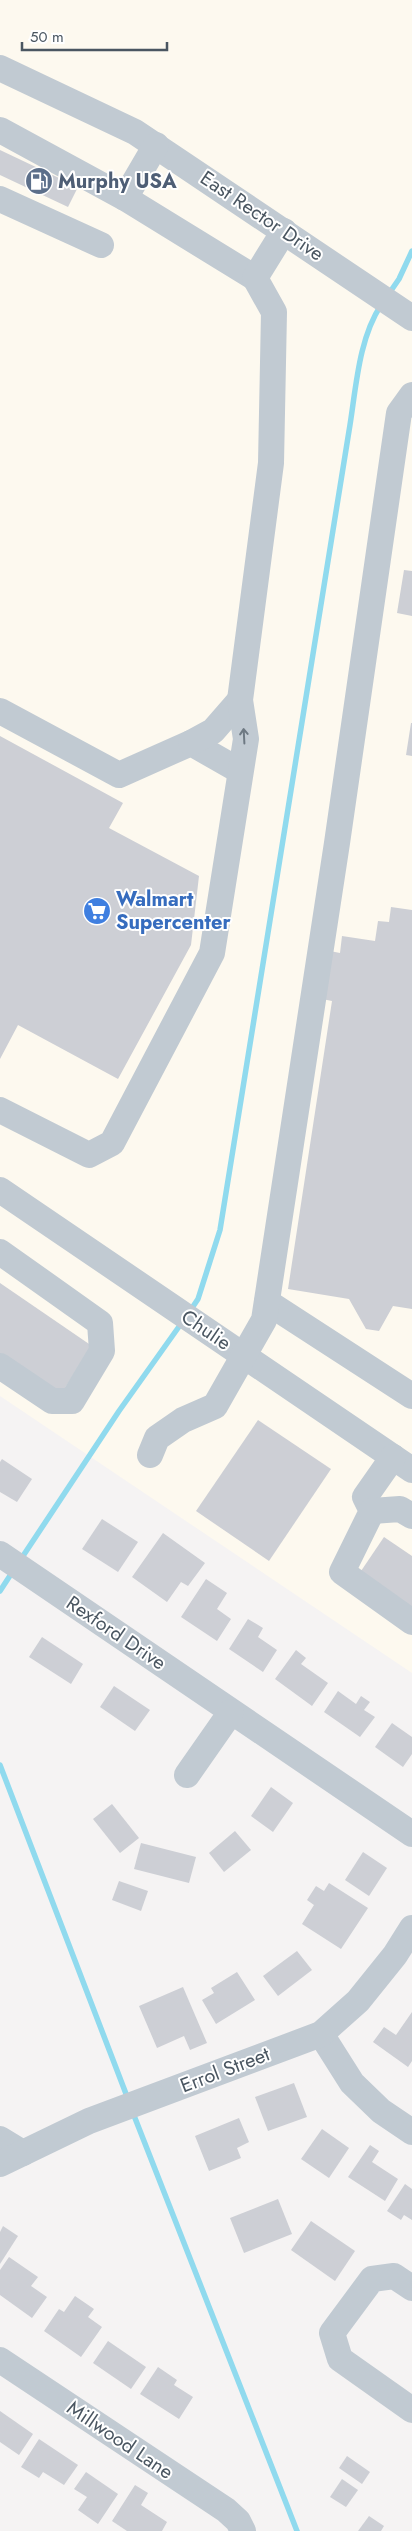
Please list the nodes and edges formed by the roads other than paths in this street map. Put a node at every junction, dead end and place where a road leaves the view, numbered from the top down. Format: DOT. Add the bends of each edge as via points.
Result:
graph roads {
  1 [pos="0,68"];
  2 [pos="0,130"];
  3 [pos="156,146"];
  4 [pos="125,198"];
  5 [pos="0,200"];
  6 [pos="284,231"];
  7 [pos="101,246"];
  8 [pos="255,278"];
  9 [pos="412,318"];
  10 [pos="412,395"];
  11 [pos="240,700"];
  12 [pos="0,711"];
  13 [pos="191,743"];
  14 [pos="240,771"];
  15 [pos="0,1110"];
  16 [pos="0,1190"];
  17 [pos="0,1252"];
  18 [pos="267,1302"];
  19 [pos="245,1356"];
  20 [pos="0,1366"];
  21 [pos="412,1396"];
  22 [pos="150,1454"];
  23 [pos="403,1463"];
  24 [pos="372,1511"];
  25 [pos="412,1516"];
  26 [pos="0,1554"];
  27 [pos="412,1622"];
  28 [pos="231,1712"];
  29 [pos="187,1775"];
  30 [pos="412,1834"];
  31 [pos="412,1928"];
  32 [pos="322,2034"];
  33 [pos="412,2132"];
  34 [pos="0,2140"];
  35 [pos="11,2158"];
  36 [pos="412,2288"];
  37 [pos="0,2360"];
  38 [pos="412,2410"];
  39 [pos="241,2526"];
  1 -- 3 [label="street, East Rector Drive" via="98,114"];
  2 -- 4 [label="street"];
  3 -- 4 [label="street"];
  3 -- 6 [label="street, East Rector Drive"];
  4 -- 8 [label="street"];
  5 -- 7 [label="street"];
  6 -- 8 [label="street"];
  6 -- 9 [label="street, East Rector Drive"];
  8 -- 11 [label="street" via="274,312 271,463"];
  10 -- 18 [label="street" via="399,413"];
  11 -- 13 [label="street" via="213,731"];
  14 -- 11 [label="street, one-way" via="246,739"];
  12 -- 13 [label="street" via="119,775"];
  13 -- 14 [label="street"];
  14 -- 15 [label="street" via="212,954 112,1143 89,1155"];
  16 -- 19 [label="street, Chulie"];
  17 -- 20 [label="street" via="100,1323 102,1351 72,1401 52,1401"];
  18 -- 19 [label="street" via="264,1320"];
  18 -- 21 [label="street"];
  19 -- 22 [label="street" via="215,1406 183,1420 157,1438"];
  19 -- 23 [label="street, Chulie"];
  23 -- 24 [label="street" via="366,1497"];
  24 -- 25 [label="street" via="400,1509"];
  24 -- 27 [label="street" via="342,1572"];
  26 -- 28 [label="street, Rexford Drive"];
  28 -- 29 [label="street"];
  28 -- 30 [label="street, Rexford Drive"];
  31 -- 32 [label="street, Errol Street" via="358,2001"];
  32 -- 33 [label="street" via="352,2084 381,2111"];
  32 -- 35 [label="street, Errol Street" via="89,2121"];
  34 -- 35 [label="street"];
  36 -- 38 [label="street" via="394,2276 372,2279 332,2332 340,2359"];
  37 -- 39 [label="street, Millwood Lane" via="226,2510"];
}
